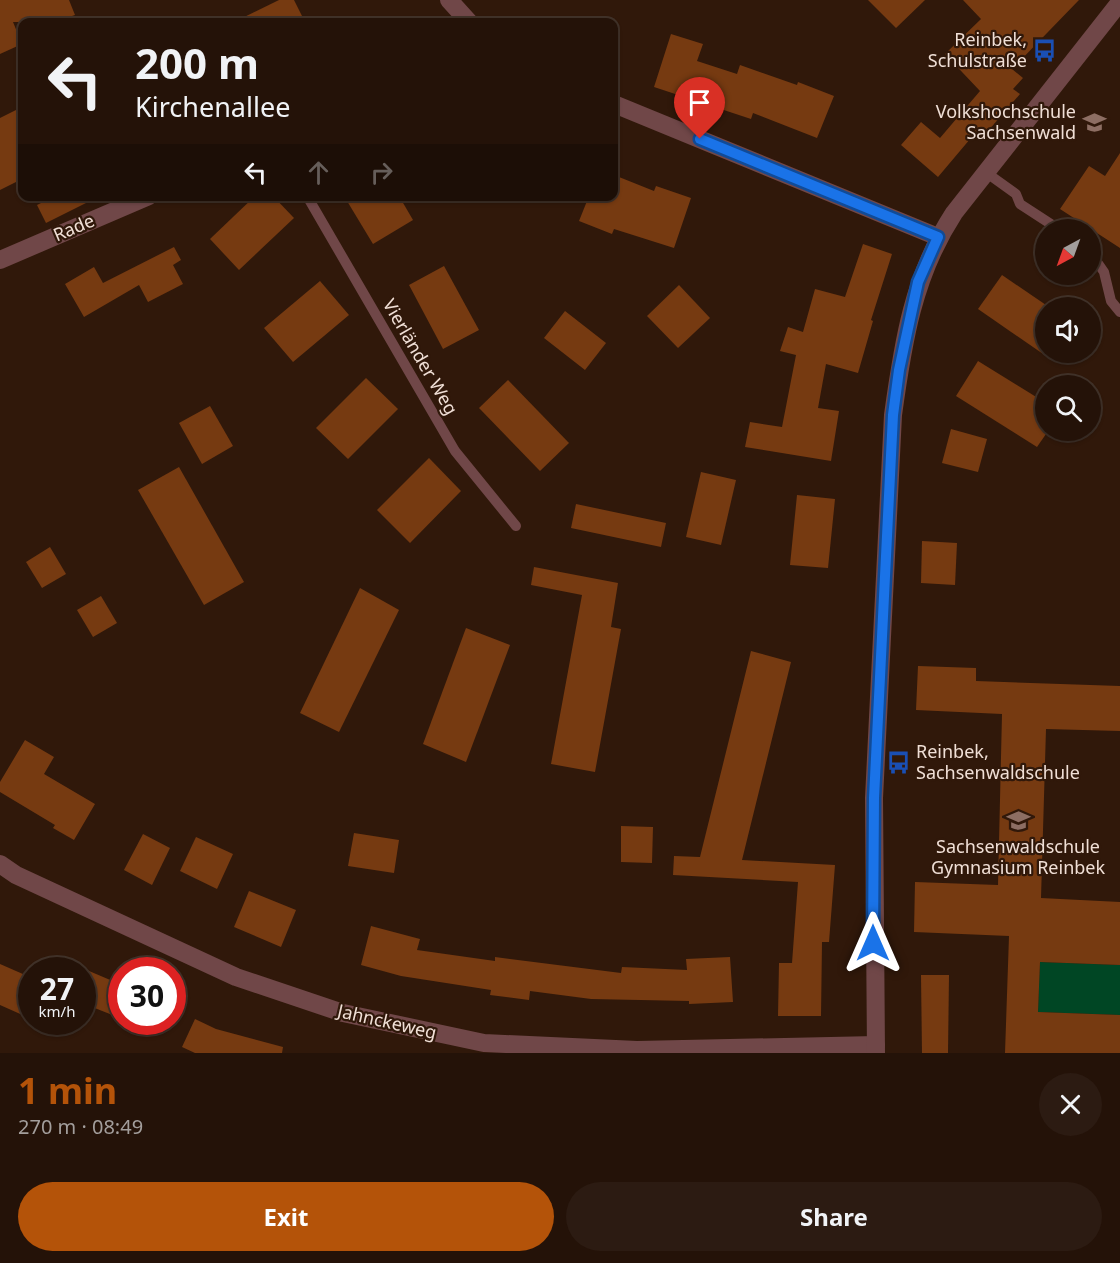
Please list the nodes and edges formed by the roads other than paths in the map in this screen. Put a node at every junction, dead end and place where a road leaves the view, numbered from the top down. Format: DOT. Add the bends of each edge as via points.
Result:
graph roads {
  1 [pos="448,0"];
  2 [pos="1120,2"];
  3 [pos="465,18"];
  4 [pos="618,106"];
  5 [pos="984,171"];
  6 [pos="137,201"];
  7 [pos="310,201"];
  8 [pos="1043,219"];
  9 [pos="938,237"];
  10 [pos="0,259"];
  11 [pos="1101,268"];
  12 [pos="1120,312"];
  13 [pos="516,526"];
  14 [pos="0,864"];
  15 [pos="876,1049"];
  1 -- 3 [label="street"];
  2 -- 5 [label="street"];
  4 -- 9 [label="street"];
  5 -- 8 [label="lane"];
  5 -- 9 [label="street"];
  6 -- 10 [label="street, Rade"];
  7 -- 13 [label="lane, Vierländer Weg" via="455,451"];
  9 -- 15 [label="street" via="918,282 893,415 874,798"];
  11 -- 12 [label="lane" via="1111,300"];
  14 -- 15 [label="street, Jahnckeweg" via="16,875 236,977 343,1013 484,1043 637,1050"];
}
